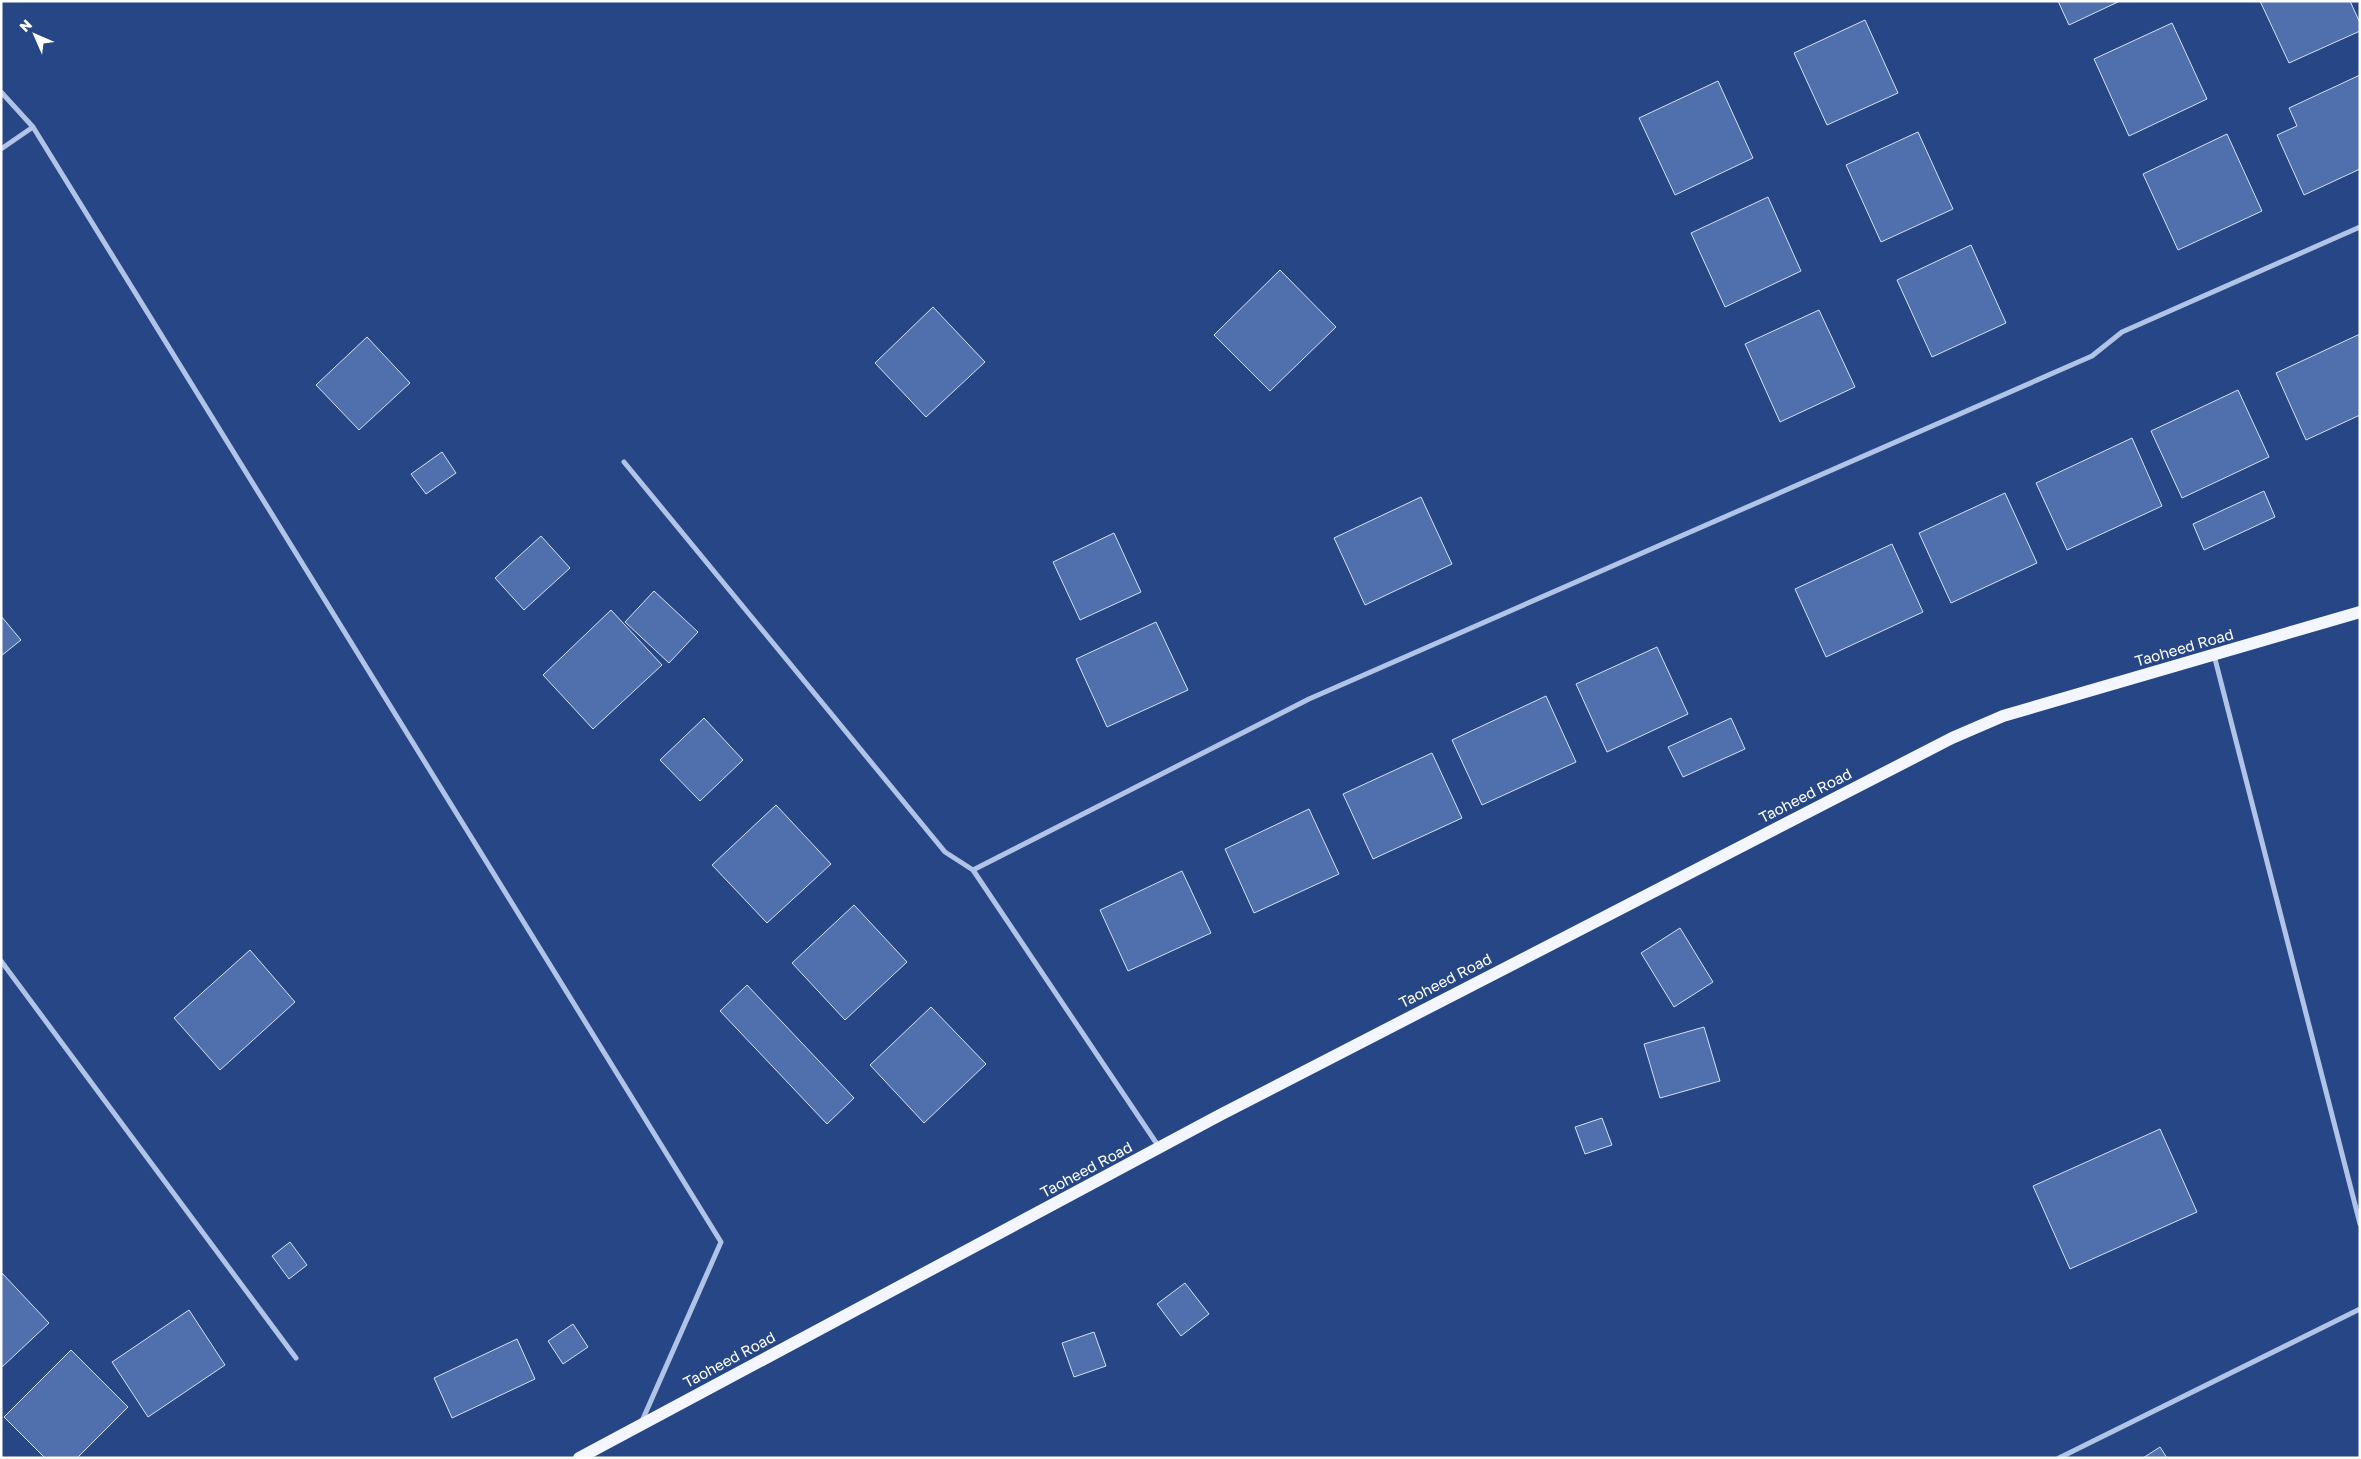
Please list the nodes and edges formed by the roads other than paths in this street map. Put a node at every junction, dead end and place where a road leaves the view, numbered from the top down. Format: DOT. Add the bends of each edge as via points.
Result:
graph roads {
  1 [pos="1,92"];
  2 [pos="33,127"];
  3 [pos="1,149"];
  4 [pos="2360,227"];
  5 [pos="624,462"];
  6 [pos="2360,612"];
  7 [pos="2214,655"];
  8 [pos="973,870"];
  9 [pos="1,961"];
  10 [pos="1160,1148"];
  11 [pos="2360,1224"];
  12 [pos="2360,1309"];
  13 [pos="296,1358"];
  14 [pos="641,1424"];
  15 [pos="579,1458"];
  16 [pos="2059,1458"];
  1 -- 2 [label="street"];
  2 -- 3 [label="street"];
  2 -- 14 [label="street" via="721,1242"];
  4 -- 8 [label="street" via="2122,332 2092,356 1309,699"];
  5 -- 8 [label="street" via="945,852"];
  6 -- 7 [label="main road, Taoheed Road"];
  7 -- 10 [label="main road, Taoheed Road" via="2003,716 1952,738"];
  7 -- 11 [label="street"];
  8 -- 10 [label="street"];
  9 -- 13 [label="street"];
  10 -- 14 [label="main road, Taoheed Road"];
  12 -- 16 [label="street"];
  14 -- 15 [label="main road, Taoheed Road"];
}
